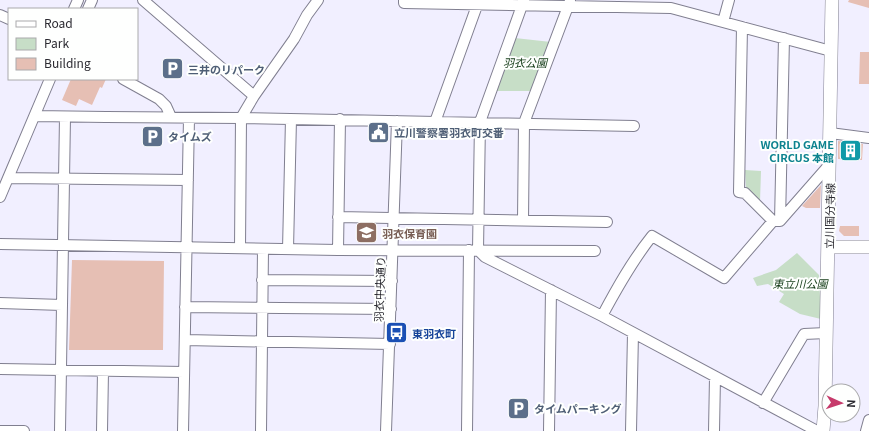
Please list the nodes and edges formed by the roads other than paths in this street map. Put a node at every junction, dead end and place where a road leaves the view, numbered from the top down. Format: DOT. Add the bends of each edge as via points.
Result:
graph roads {
  1 [pos="143,0"];
  2 [pos="318,0"];
  3 [pos="404,0"];
  4 [pos="729,0"];
  5 [pos="832,0"];
  6 [pos="478,2"];
  7 [pos="523,3"];
  8 [pos="569,3"];
  9 [pos="723,22"];
  10 [pos="742,27"];
  11 [pos="784,38"];
  12 [pos="831,51"];
  13 [pos="50,80"];
  14 [pos="125,80"];
  15 [pos="254,96"];
  16 [pos="34,116"];
  17 [pos="65,117"];
  18 [pos="171,117"];
  19 [pos="189,118"];
  20 [pos="241,118"];
  21 [pos="291,118"];
  22 [pos="340,119"];
  23 [pos="397,121"];
  24 [pos="435,122"];
  25 [pos="480,122"];
  26 [pos="524,123"];
  27 [pos="634,126"];
  28 [pos="830,133"];
  29 [pos="869,138"];
  30 [pos="830,164"];
  31 [pos="8,178"];
  32 [pos="64,179"];
  33 [pos="188,180"];
  34 [pos="0,197"];
  35 [pos="338,217"];
  36 [pos="394,218"];
  37 [pos="478,220"];
  38 [pos="523,220"];
  39 [pos="777,221"];
  40 [pos="607,222"];
  41 [pos="0,244"];
  42 [pos="63,244"];
  43 [pos="187,246"];
  44 [pos="828,247"];
  45 [pos="869,247"];
  46 [pos="240,248"];
  47 [pos="263,249"];
  48 [pos="288,249"];
  49 [pos="393,249"];
  50 [pos="338,250"];
  51 [pos="474,250"];
  52 [pos="596,251"];
  53 [pos="262,280"];
  54 [pos="392,281"];
  55 [pos="551,290"];
  56 [pos="0,304"];
  57 [pos="62,305"];
  58 [pos="186,307"];
  59 [pos="262,308"];
  60 [pos="391,309"];
  61 [pos="602,316"];
  62 [pos="634,333"];
  63 [pos="826,333"];
  64 [pos="185,340"];
  65 [pos="262,342"];
  66 [pos="390,344"];
  67 [pos="0,369"];
  68 [pos="61,370"];
  69 [pos="102,370"];
  70 [pos="184,372"];
  71 [pos="715,377"];
  72 [pos="763,402"];
  73 [pos="869,420"];
  74 [pos="0,431"];
  75 [pos="24,431"];
  76 [pos="60,431"];
  77 [pos="102,431"];
  78 [pos="183,431"];
  79 [pos="261,431"];
  80 [pos="386,431"];
  81 [pos="467,431"];
  82 [pos="549,431"];
  83 [pos="631,431"];
  84 [pos="714,431"];
  85 [pos="816,431"];
  86 [pos="822,431"];
  87 [pos="866,431"];
  1 -- 15 [label="street"];
  2 -- 15 [label="street"];
  3 -- 6 [label="street" via="404,3"];
  4 -- 9 [label="street"];
  5 -- 12 [label="main road, 立川国分寺線"];
  6 -- 7 [label="street"];
  6 -- 24 [label="street"];
  7 -- 8 [label="street"];
  7 -- 25 [label="street"];
  8 -- 9 [label="street" via="671,8"];
  8 -- 26 [label="street"];
  9 -- 10 [label="street"];
  10 -- 11 [label="street"];
  10 -- 39 [label="street" via="739,192 745,193"];
  11 -- 12 [label="street"];
  11 -- 39 [label="street"];
  12 -- 28 [label="main road, 立川国分寺線"];
  13 -- 16 [label="street"];
  14 -- 18 [label="street" via="159,99"];
  15 -- 20 [label="street"];
  16 -- 17 [label="street"];
  16 -- 31 [label="street"];
  17 -- 18 [label="street"];
  17 -- 32 [label="street"];
  18 -- 19 [label="street"];
  19 -- 20 [label="street"];
  19 -- 33 [label="street"];
  20 -- 21 [label="street"];
  20 -- 46 [label="street"];
  21 -- 22 [label="street"];
  21 -- 48 [label="street"];
  22 -- 23 [label="street"];
  22 -- 35 [label="street"];
  23 -- 24 [label="street"];
  23 -- 36 [label="street, 羽衣中央通り"];
  24 -- 25 [label="street"];
  25 -- 26 [label="street"];
  25 -- 37 [label="street"];
  26 -- 27 [label="street"];
  26 -- 38 [label="street"];
  28 -- 29 [label="street"];
  28 -- 30 [label="main road, 立川国分寺線"];
  30 -- 39 [label="street"];
  30 -- 44 [label="main road, 立川国分寺線"];
  31 -- 32 [label="street"];
  31 -- 34 [label="street"];
  32 -- 33 [label="street"];
  32 -- 42 [label="street"];
  33 -- 43 [label="street"];
  35 -- 36 [label="street"];
  35 -- 50 [label="street"];
  36 -- 37 [label="street"];
  36 -- 49 [label="street, 羽衣中央通り"];
  37 -- 38 [label="street"];
  37 -- 51 [label="street"];
  38 -- 40 [label="street"];
  39 -- 61 [label="street" via="724,278 652,236 622,279"];
  41 -- 42 [label="street"];
  42 -- 43 [label="street"];
  42 -- 57 [label="street"];
  43 -- 46 [label="street"];
  43 -- 58 [label="street"];
  44 -- 45 [label="main road"];
  44 -- 63 [label="main road, 立川国分寺線"];
  46 -- 47 [label="street"];
  47 -- 48 [label="street"];
  47 -- 53 [label="street"];
  48 -- 50 [label="street"];
  49 -- 50 [label="street"];
  49 -- 51 [label="street"];
  49 -- 54 [label="street, 羽衣中央通り"];
  51 -- 52 [label="street"];
  51 -- 55 [label="street"];
  51 -- 81 [label="street"];
  53 -- 54 [label="street"];
  53 -- 59 [label="street"];
  54 -- 60 [label="street, 羽衣中央通り"];
  55 -- 61 [label="street"];
  55 -- 82 [label="street"];
  56 -- 57 [label="street"];
  57 -- 68 [label="street"];
  58 -- 59 [label="street"];
  58 -- 64 [label="street"];
  59 -- 60 [label="street"];
  59 -- 65 [label="street"];
  60 -- 66 [label="street, 羽衣中央通り"];
  61 -- 62 [label="street"];
  62 -- 71 [label="street"];
  62 -- 83 [label="street"];
  63 -- 72 [label="street" via="804,334"];
  63 -- 86 [label="main road, 立川国分寺線"];
  64 -- 65 [label="street"];
  64 -- 70 [label="street"];
  65 -- 66 [label="street"];
  65 -- 79 [label="street"];
  66 -- 80 [label="street, 羽衣中央通り"];
  67 -- 68 [label="street"];
  68 -- 69 [label="street"];
  68 -- 76 [label="street"];
  69 -- 70 [label="street"];
  69 -- 77 [label="street"];
  70 -- 78 [label="street"];
  71 -- 72 [label="street"];
  71 -- 84 [label="street"];
  72 -- 85 [label="street"];
  73 -- 87 [label="street"];
  74 -- 75 [label="street"];
}
